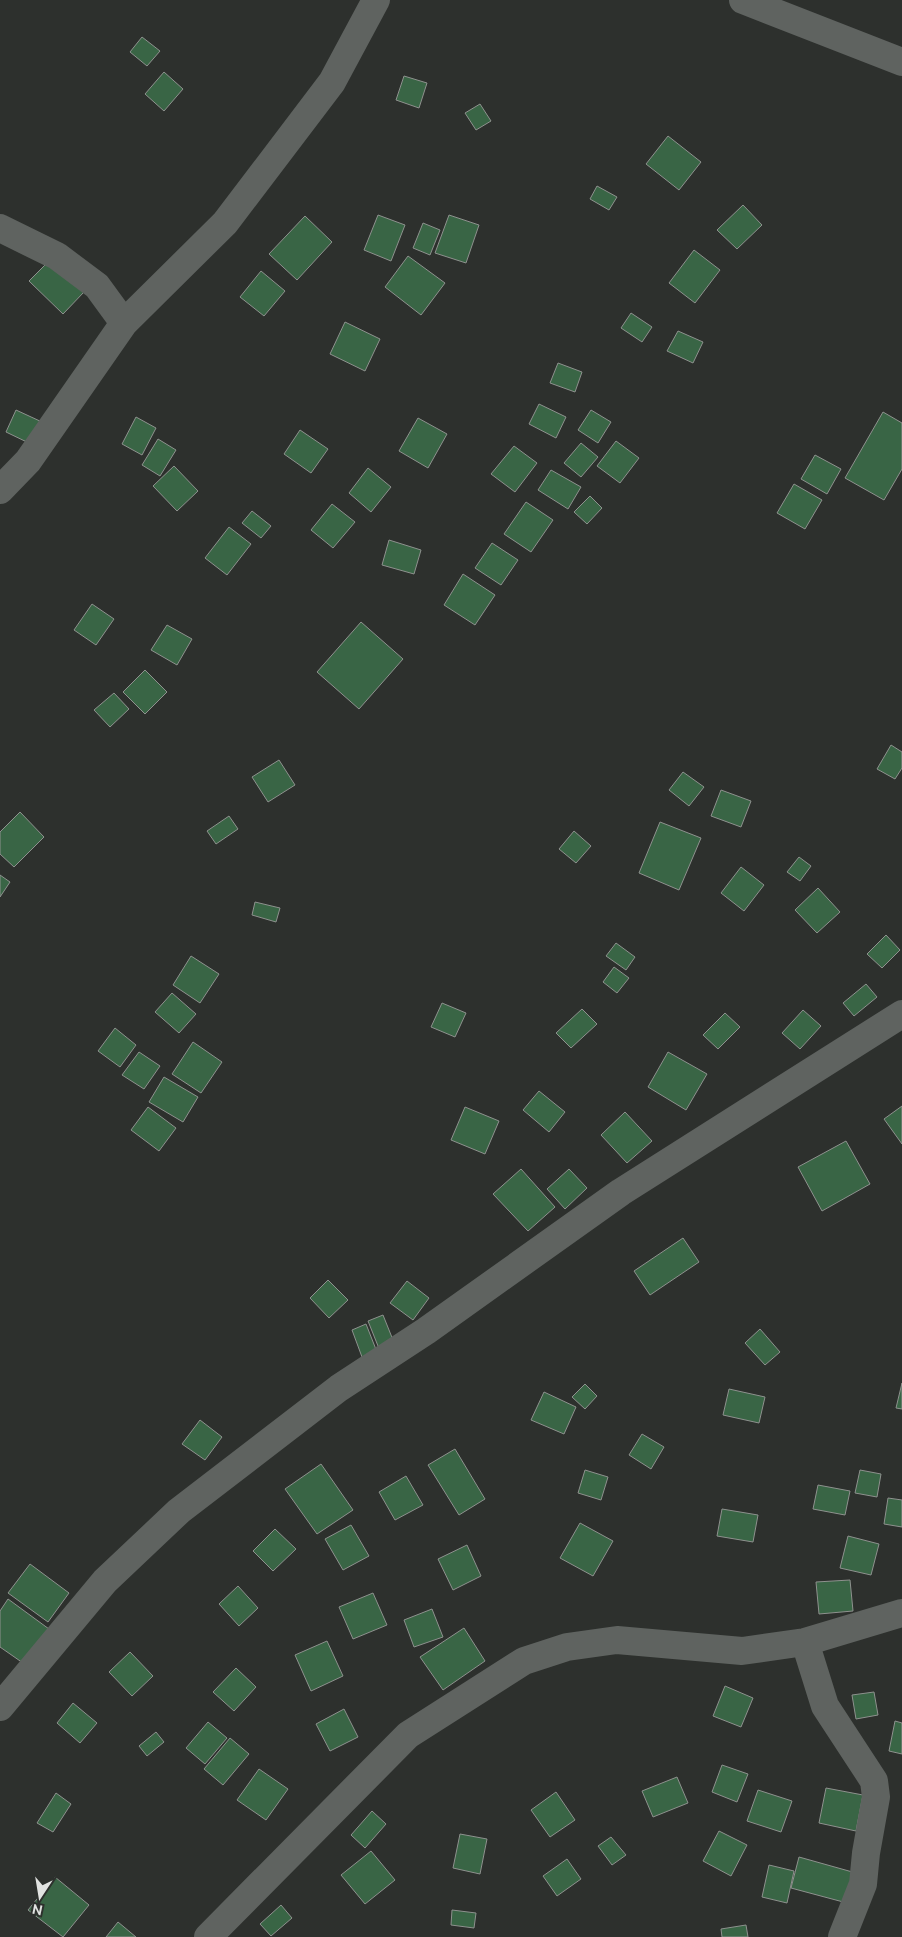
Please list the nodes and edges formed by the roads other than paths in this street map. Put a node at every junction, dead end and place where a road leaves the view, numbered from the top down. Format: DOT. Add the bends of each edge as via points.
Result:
graph roads {
  1 [pos="376,0"];
  2 [pos="743,0"];
  3 [pos="902,62"];
  4 [pos="0,228"];
  5 [pos="97,286"];
  6 [pos="153,294"];
  7 [pos="124,323"];
  8 [pos="0,490"];
  9 [pos="902,1014"];
  10 [pos="902,1613"];
  11 [pos="806,1642"];
  12 [pos="0,1708"];
  13 [pos="208,1937"];
  14 [pos="842,1937"];
  1 -- 6 [label="street" via="326,90 225,223"];
  2 -- 3 [label="street"];
  4 -- 5 [label="street" via="57,256"];
  5 -- 6 [label="street"];
  5 -- 7 [label="street"];
  6 -- 7 [label="street"];
  7 -- 8 [label="street" via="28,461"];
  9 -- 12 [label="street" via="621,1192 316,1405 179,1511 105,1581"];
  10 -- 11 [label="street"];
  11 -- 13 [label="street" via="742,1651 617,1640 567,1647 524,1661 408,1735"];
  11 -- 14 [label="street" via="825,1706 874,1781 876,1797 863,1884"];
}
